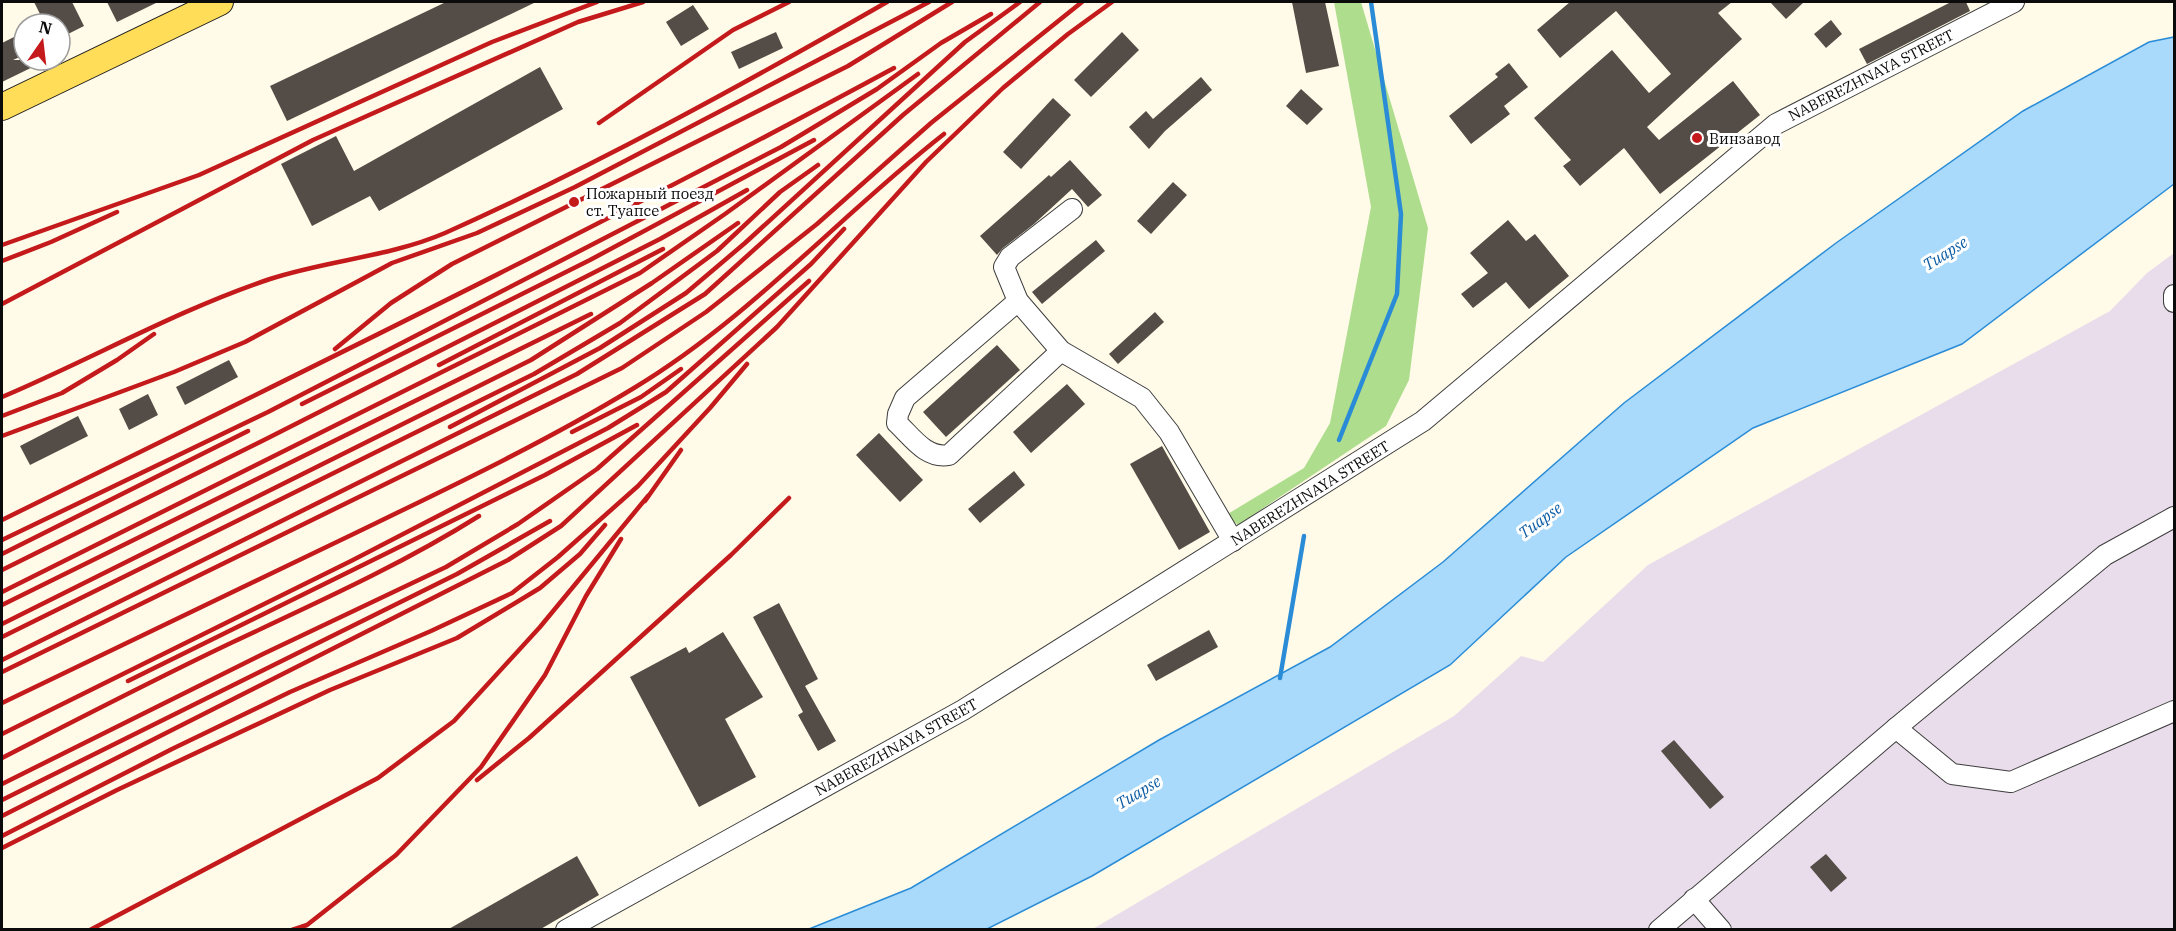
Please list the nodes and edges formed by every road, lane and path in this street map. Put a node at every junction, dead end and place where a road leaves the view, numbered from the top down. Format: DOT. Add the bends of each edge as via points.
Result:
graph roads {
  1 [pos="220,2"];
  2 [pos="2014,2"];
  3 [pos="2,107"];
  4 [pos="1072,209"];
  5 [pos="2175,295"];
  6 [pos="1018,301"];
  7 [pos="2175,302"];
  8 [pos="1061,351"];
  9 [pos="2175,517"];
  10 [pos="1233,541"];
  11 [pos="2175,711"];
  12 [pos="1896,728"];
  13 [pos="1694,899"];
  14 [pos="566,930"];
  15 [pos="1659,930"];
  16 [pos="1721,930"];
  1 -- 3 [label="main road"];
  2 -- 10 [label="street, NABEREZHNAYA STREET" via="1776,124 1423,421"];
  4 -- 6 [label="street" via="1010,257 1004,267"];
  5 -- 7 [label="street"];
  6 -- 8 [label="street"];
  6 -- 8 [label="street" via="905,398 897,423 925,450 949,455"];
  8 -- 10 [label="street" via="1142,398 1169,432"];
  9 -- 12 [label="street" via="2105,555"];
  10 -- 14 [label="street, NABEREZHNAYA STREET" via="963,710"];
  11 -- 12 [label="street" via="2011,782 1952,774"];
  12 -- 13 [label="street"];
  13 -- 15 [label="street"];
  13 -- 16 [label="street"];
}
